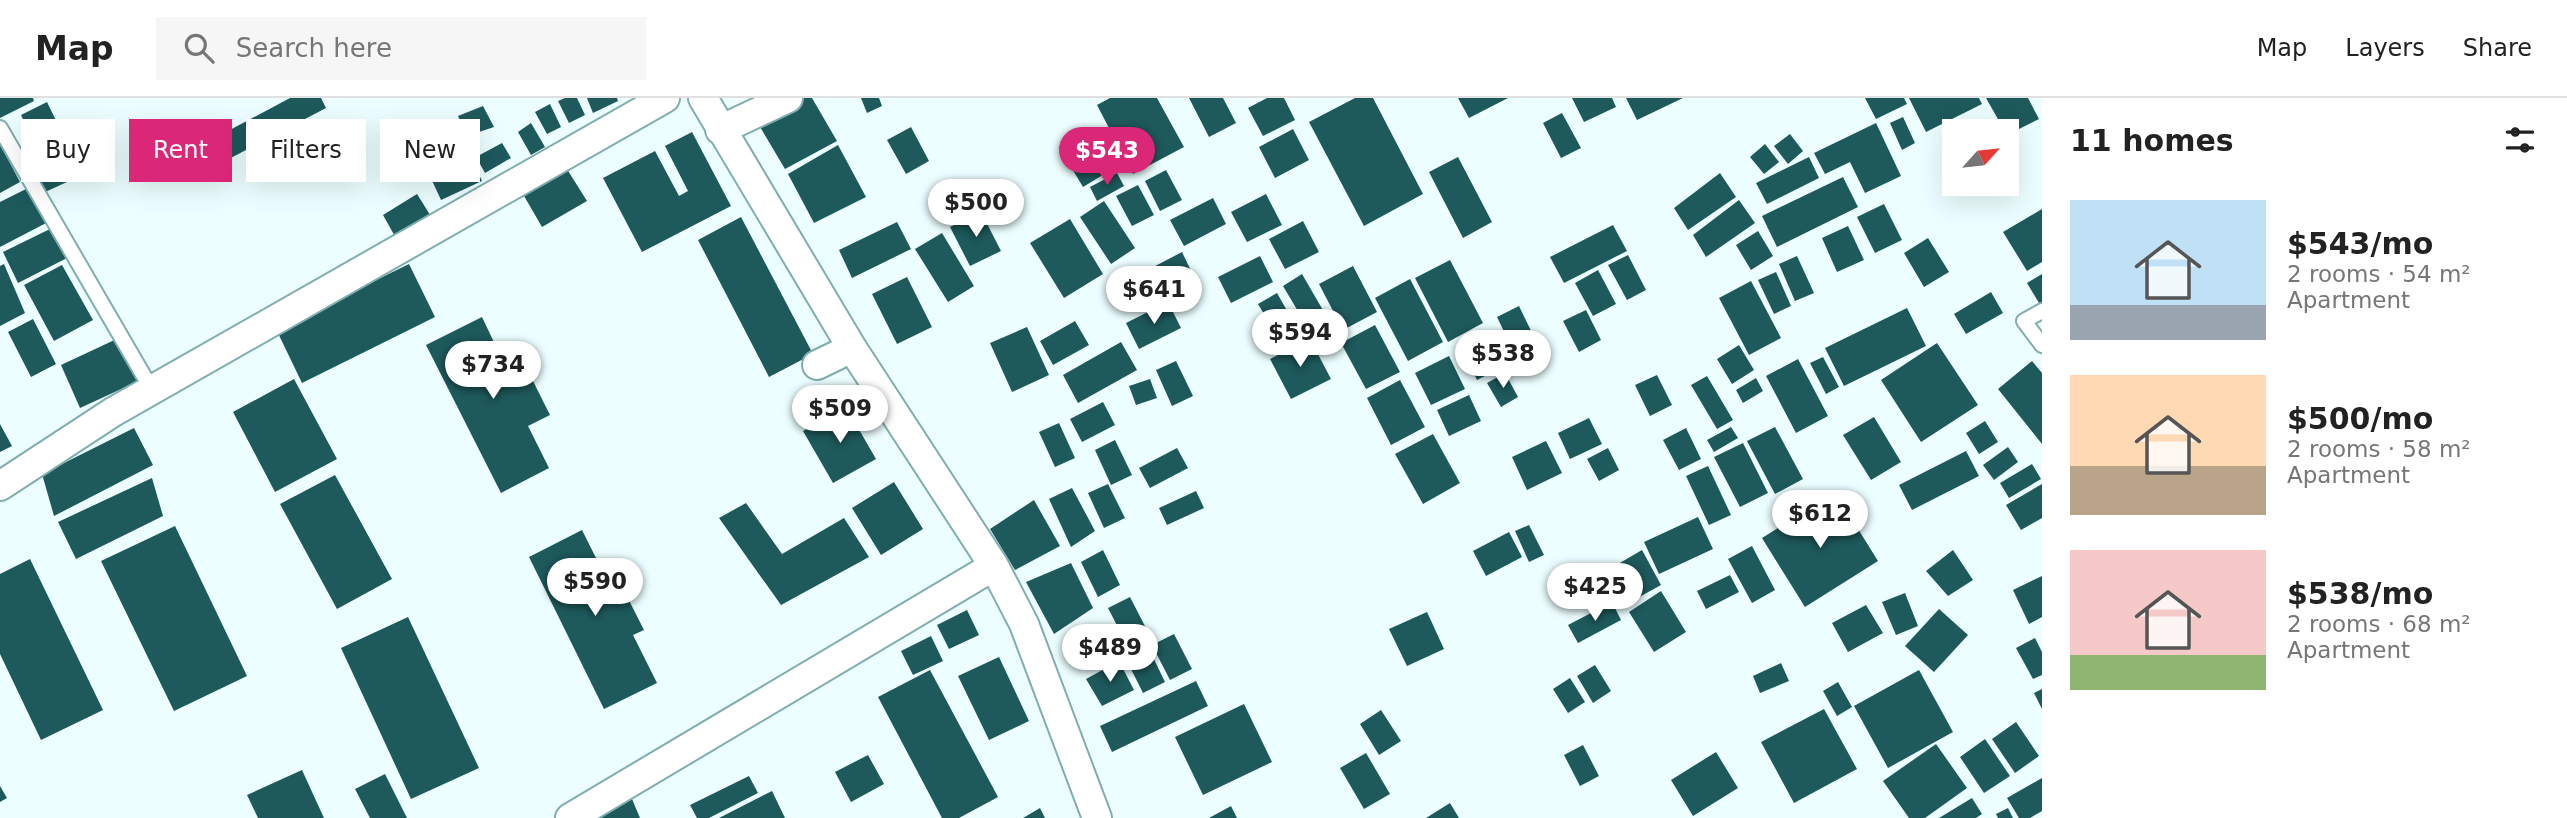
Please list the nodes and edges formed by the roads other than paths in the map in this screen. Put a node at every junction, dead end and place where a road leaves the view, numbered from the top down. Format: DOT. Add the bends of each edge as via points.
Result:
graph roads {
  1 [pos="665,98"];
  2 [pos="703,98"];
  3 [pos="788,98"];
  4 [pos="0,128"];
  5 [pos="720,130"];
  6 [pos="2042,311"];
  7 [pos="2042,345"];
  8 [pos="852,348"];
  9 [pos="817,365"];
  10 [pos="152,390"];
  11 [pos="0,486"];
  12 [pos="994,566"];
  13 [pos="570,818"];
  14 [pos="1097,818"];
  1 -- 10 [label="street"];
  2 -- 5 [label="street"];
  3 -- 5 [label="street"];
  4 -- 10 [label="lane"];
  5 -- 8 [label="street"];
  6 -- 7 [label="lane" via="2024,321"];
  8 -- 9 [label="street"];
  8 -- 12 [label="street"];
  10 -- 11 [label="street"];
  12 -- 13 [label="street"];
  12 -- 14 [label="street" via="1024,624"];
}
